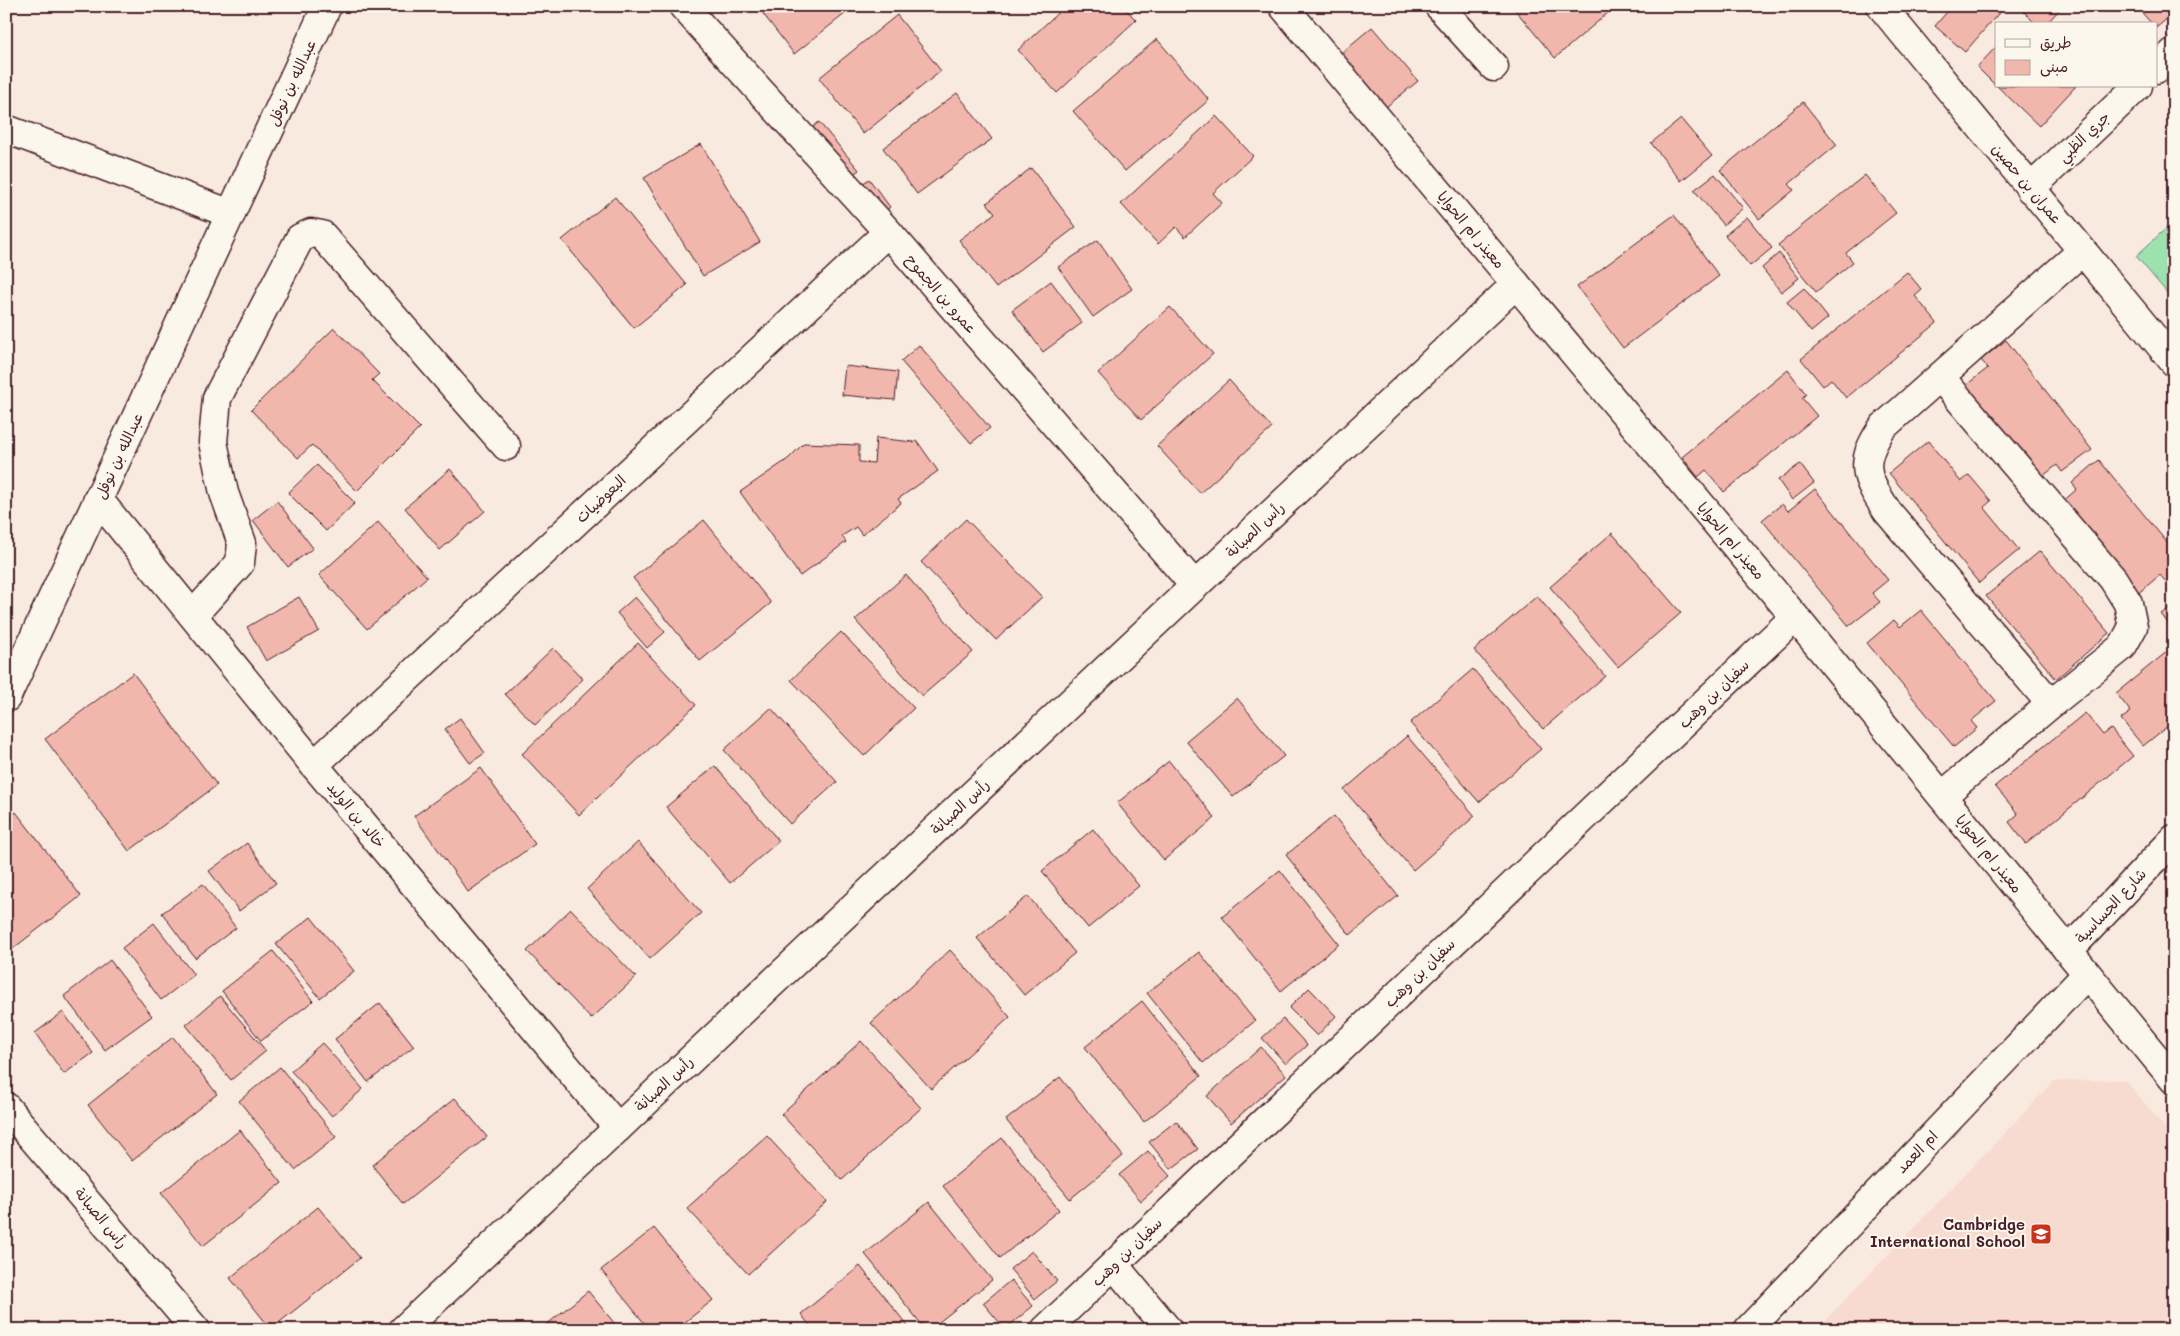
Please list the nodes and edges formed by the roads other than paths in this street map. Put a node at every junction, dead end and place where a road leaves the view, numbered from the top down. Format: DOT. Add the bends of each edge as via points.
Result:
graph roads {
  1 [pos="327,6"];
  2 [pos="683,6"];
  3 [pos="1283,6"];
  4 [pos="1439,6"];
  5 [pos="1881,6"];
  6 [pos="2174,52"];
  7 [pos="1494,67"];
  8 [pos="2158,67"];
  9 [pos="2136,88"];
  10 [pos="6,129"];
  11 [pos="2030,189"];
  12 [pos="231,214"];
  13 [pos="888,232"];
  14 [pos="2082,251"];
  15 [pos="1516,284"];
  16 [pos="2174,362"];
  17 [pos="1941,378"];
  18 [pos="506,446"];
  19 [pos="98,499"];
  20 [pos="1195,586"];
  21 [pos="194,615"];
  22 [pos="1795,617"];
  23 [pos="6,698"];
  24 [pos="2051,704"];
  25 [pos="314,766"];
  26 [pos="1942,796"];
  27 [pos="2174,839"];
  28 [pos="2068,951"];
  29 [pos="2087,974"];
  30 [pos="2174,1080"];
  31 [pos="6,1107"];
  32 [pos="618,1128"];
  33 [pos="1114,1265"];
  34 [pos="196,1330"];
  35 [pos="403,1330"];
  36 [pos="1045,1330"];
  37 [pos="1168,1330"];
  38 [pos="1748,1330"];
  1 -- 12 [label="street, عبدالله بن نوفل"];
  2 -- 13 [label="street, عمرو بن الجموح"];
  3 -- 15 [label="street, معيذر ام الحوايا"];
  4 -- 7 [label="street"];
  5 -- 11 [label="street, عمران بن حصين"];
  6 -- 8 [label="street"];
  9 -- 11 [label="street, جري الظبي"];
  10 -- 12 [label="street"];
  11 -- 14 [label="street, عمران بن حصين"];
  12 -- 19 [label="street, عبدالله بن نوفل"];
  13 -- 20 [label="street, عمرو بن الجموح"];
  13 -- 25 [label="street, البعوضيات"];
  14 -- 16 [label="street, عمران بن حصين"];
  14 -- 17 [label="street"];
  15 -- 20 [label="street, رأس الصبانة"];
  15 -- 22 [label="street, معيذر ام الحوايا"];
  17 -- 24 [label="street" via="1883,427 1870,446 1867,465 1871,486 1887,511"];
  17 -- 24 [label="street" via="2112,579 2128,603 2133,627 2122,647"];
  18 -- 21 [label="street" via="322,235 311,233 300,238 217,398 213,442 224,493 242,543 240,563"];
  19 -- 21 [label="street, خالد بن الوليد"];
  19 -- 23 [label="street, عبدالله بن نوفل"];
  20 -- 32 [label="street, رأس الصبانة"];
  21 -- 25 [label="street, خالد بن الوليد"];
  22 -- 26 [label="street, معيذر ام الحوايا"];
  22 -- 33 [label="street, سفيان بن وهب"];
  24 -- 26 [label="street"];
  25 -- 32 [label="street, خالد بن الوليد"];
  26 -- 28 [label="street, معيذر ام الحوايا"];
  27 -- 28 [label="street, شارع الجساسية"];
  28 -- 29 [label="street, معيذر ام الحوايا"];
  29 -- 30 [label="street, معيذر ام الحوايا"];
  29 -- 38 [label="street, ام العمد"];
  31 -- 34 [label="street, رأس الصبانة"];
  32 -- 35 [label="street, رأس الصبانة"];
  33 -- 36 [label="street, سفيان بن وهب"];
  33 -- 37 [label="street"];
}
